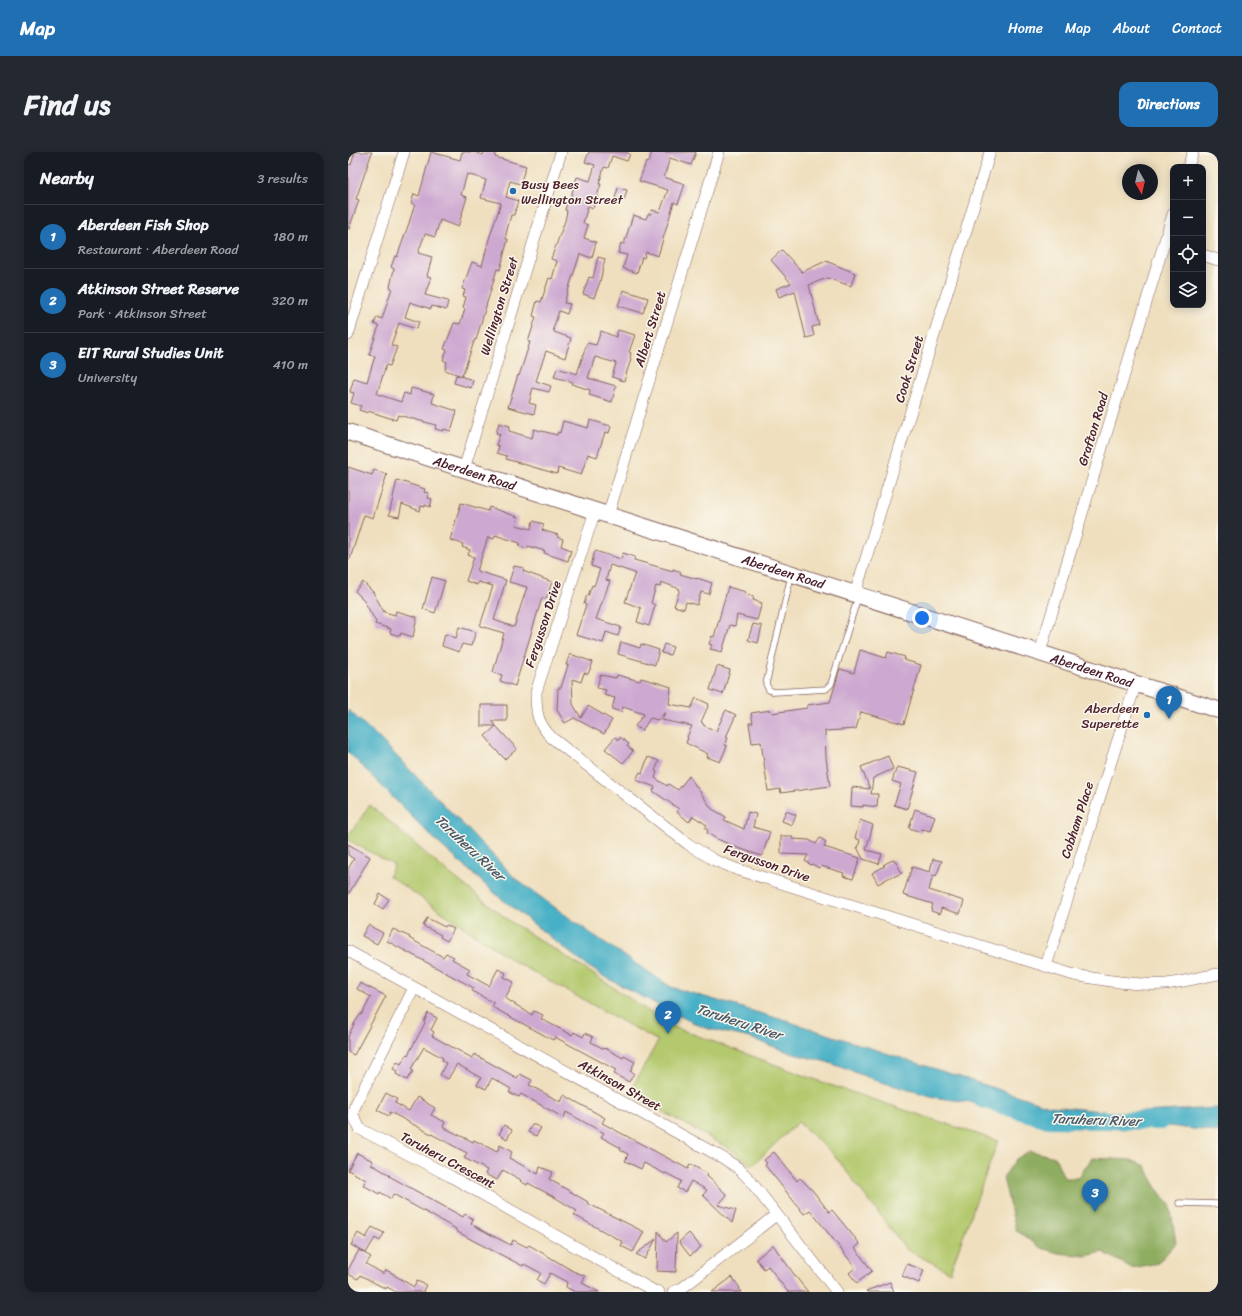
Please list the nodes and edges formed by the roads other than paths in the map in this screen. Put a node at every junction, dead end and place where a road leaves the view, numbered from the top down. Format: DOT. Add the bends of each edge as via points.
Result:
graph roads {
  1 [pos="404,152"];
  2 [pos="561,152"];
  3 [pos="719,152"];
  4 [pos="990,152"];
  5 [pos="1193,152"];
  6 [pos="1189,164"];
  7 [pos="1170,232"];
  8 [pos="1168,244"];
  9 [pos="1206,256"];
  10 [pos="1218,260"];
  11 [pos="348,335"];
  12 [pos="348,432"];
  13 [pos="464,469"];
  14 [pos="602,513"];
  15 [pos="792,574"];
  16 [pos="857,594"];
  17 [pos="1040,652"];
  18 [pos="1136,683"];
  19 [pos="1218,710"];
  20 [pos="348,951"];
  21 [pos="1046,966"];
  22 [pos="1218,974"];
  23 [pos="414,988"];
  24 [pos="1179,1203"];
  25 [pos="1218,1204"];
  26 [pos="776,1214"];
  27 [pos="659,1292"];
  28 [pos="674,1292"];
  29 [pos="837,1292"];
  1 -- 11 [label="street"];
  2 -- 13 [label="street, Wellington Street"];
  3 -- 14 [label="street, Albert Street"];
  4 -- 16 [label="street, Cook Street"];
  5 -- 6 [label="street"];
  7 -- 8 [label="street, Grafton Road"];
  8 -- 17 [label="street, Grafton Road"];
  9 -- 10 [label="street"];
  12 -- 13 [label="street, Aberdeen Road"];
  13 -- 14 [label="street, Aberdeen Road"];
  14 -- 15 [label="street, Aberdeen Road"];
  14 -- 21 [label="street, Fergusson Drive" via="536,692 538,720 544,730 688,844 714,860"];
  15 -- 16 [label="street, Aberdeen Road"];
  15 -- 16 [label="lane" via="766,684 769,690 775,692 826,689 831,684"];
  16 -- 17 [label="street, Aberdeen Road"];
  17 -- 18 [label="street, Aberdeen Road"];
  18 -- 19 [label="street, Aberdeen Road"];
  18 -- 21 [label="street, Cobham Place"];
  20 -- 23 [label="street, Atkinson Street"];
  21 -- 22 [label="street, Fergusson Drive" via="1074,975 1138,984 1166,984"];
  23 -- 26 [label="street, Atkinson Street" via="723,1158 749,1179"];
  23 -- 27 [label="street, Taruheru Crescent" via="354,1108 353,1115 360,1129"];
  24 -- 25 [label="lane"];
  26 -- 28 [label="street"];
  26 -- 29 [label="street, Atkinson Street"];
}
